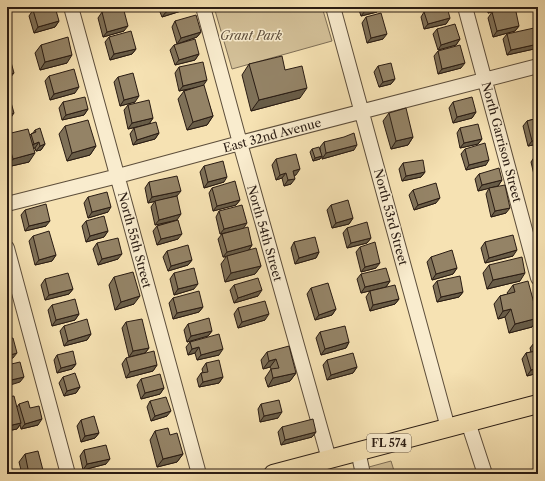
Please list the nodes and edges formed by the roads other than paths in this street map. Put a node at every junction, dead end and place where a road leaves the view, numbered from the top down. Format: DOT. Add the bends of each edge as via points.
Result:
graph roads {
  1 [pos="71,7"];
  2 [pos="203,7"];
  3 [pos="333,7"];
  4 [pos="465,7"];
  5 [pos="538,66"];
  6 [pos="485,80"];
  7 [pos="362,111"];
  8 [pos="240,143"];
  9 [pos="118,176"];
  10 [pos="7,204"];
  11 [pos="7,248"];
  12 [pos="538,278"];
  13 [pos="538,404"];
  14 [pos="468,422"];
  15 [pos="448,428"];
  16 [pos="358,451"];
  17 [pos="329,459"];
  18 [pos="68,474"];
  19 [pos="199,474"];
  20 [pos="273,474"];
  21 [pos="363,474"];
  22 [pos="485,474"];
  1 -- 9 [label="street, North 55th Street"];
  2 -- 8 [label="street, North 54th Street"];
  3 -- 7 [label="street, North 53rd Street"];
  4 -- 6 [label="street, North Garrison Street"];
  5 -- 6 [label="street, East 32nd Avenue"];
  6 -- 7 [label="street, East 32nd Avenue"];
  6 -- 12 [label="street, North Garrison Street"];
  7 -- 8 [label="street, East 32nd Avenue"];
  7 -- 15 [label="street, North 53rd Street"];
  8 -- 9 [label="street, East 32nd Avenue"];
  8 -- 17 [label="street, North 54th Street"];
  9 -- 10 [label="street, East 32nd Avenue"];
  9 -- 19 [label="street, North 55th Street"];
  11 -- 18 [label="street"];
  13 -- 14 [label="main road, FL 574"];
  14 -- 15 [label="main road, FL 574"];
  14 -- 22 [label="street"];
  15 -- 16 [label="main road, FL 574"];
  16 -- 17 [label="main road, FL 574"];
  16 -- 21 [label="street"];
  17 -- 20 [label="main road, FL 574"];
}
